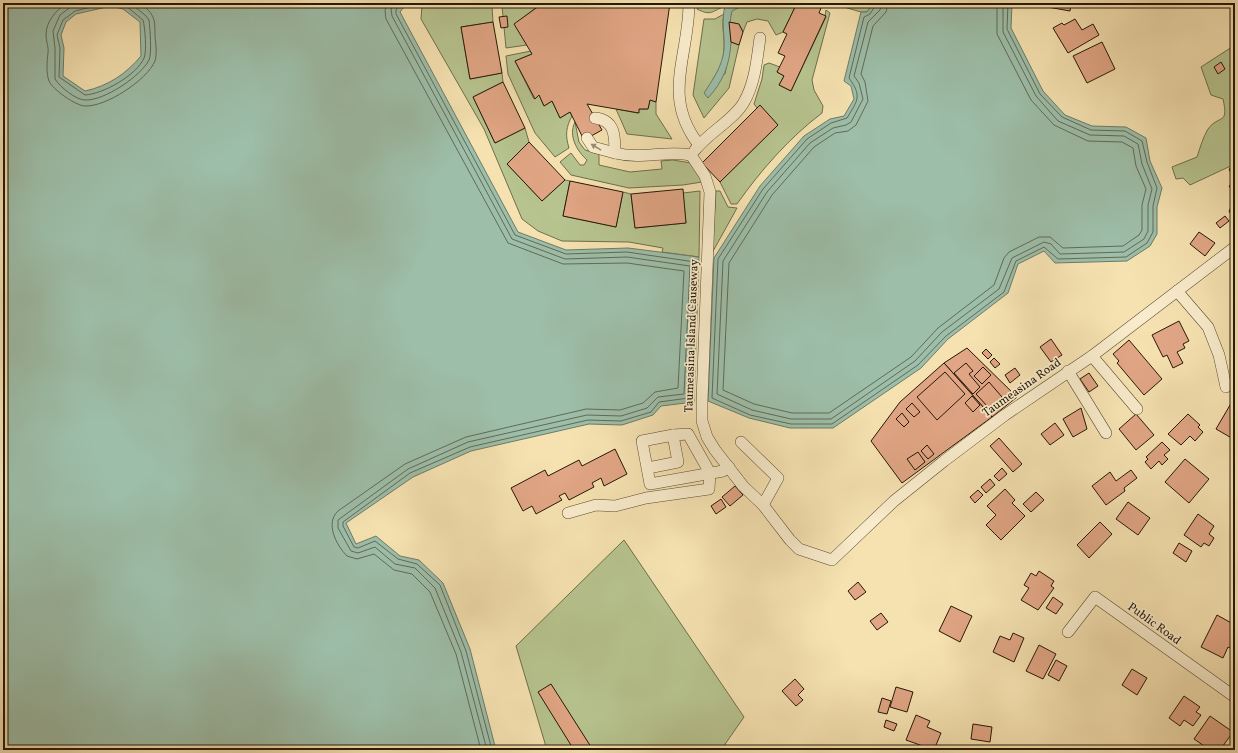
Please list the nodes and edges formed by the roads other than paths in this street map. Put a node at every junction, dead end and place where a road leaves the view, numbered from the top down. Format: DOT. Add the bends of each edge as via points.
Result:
graph roads {
  1 [pos="689,3"];
  2 [pos="760,38"];
  3 [pos="595,118"];
  4 [pos="587,138"];
  5 [pos="699,145"];
  6 [pos="615,153"];
  7 [pos="691,155"];
  8 [pos="1235,247"];
  9 [pos="1177,291"];
  10 [pos="1092,356"];
  11 [pos="1068,372"];
  12 [pos="1226,387"];
  13 [pos="1137,408"];
  14 [pos="1106,433"];
  15 [pos="674,435"];
  16 [pos="741,442"];
  17 [pos="729,467"];
  18 [pos="648,468"];
  19 [pos="710,474"];
  20 [pos="763,505"];
  21 [pos="568,513"];
  22 [pos="832,560"];
  23 [pos="1068,632"];
  24 [pos="1235,696"];
  1 -- 5 [label="street" via="679,101 681,115 688,131"];
  2 -- 5 [label="street" via="755,70 744,103"];
  3 -- 6 [label="street" via="610,123"];
  6 -- 4 [label="street, one-way" via="593,147"];
  5 -- 7 [label="street"];
  6 -- 7 [label="street" via="630,157 678,152"];
  7 -- 17 [label="street, Taumeasina Island Causeway" via="705,176 710,192 702,421 707,437"];
  8 -- 9 [label="street, Taumeasina Road"];
  9 -- 10 [label="street, Taumeasina Road"];
  9 -- 12 [label="street" via="1208,327 1219,356"];
  10 -- 11 [label="street, Taumeasina Road"];
  10 -- 13 [label="street"];
  11 -- 14 [label="street"];
  11 -- 22 [label="street, Taumeasina Road" via="944,461 894,501"];
  15 -- 18 [label="street" via="678,462"];
  15 -- 18 [label="street" via="642,441"];
  15 -- 19 [label="street" via="688,434"];
  16 -- 20 [label="street" via="778,478"];
  17 -- 19 [label="street"];
  17 -- 20 [label="street, Taumeasina Island Causeway" via="743,486"];
  18 -- 19 [label="street" via="650,484"];
  19 -- 21 [label="street" via="709,489 646,498 615,506 596,505"];
  20 -- 22 [label="street, Taumeasina Island Causeway" via="799,549"];
  23 -- 24 [label="street, Public Road" via="1095,597"];
}
